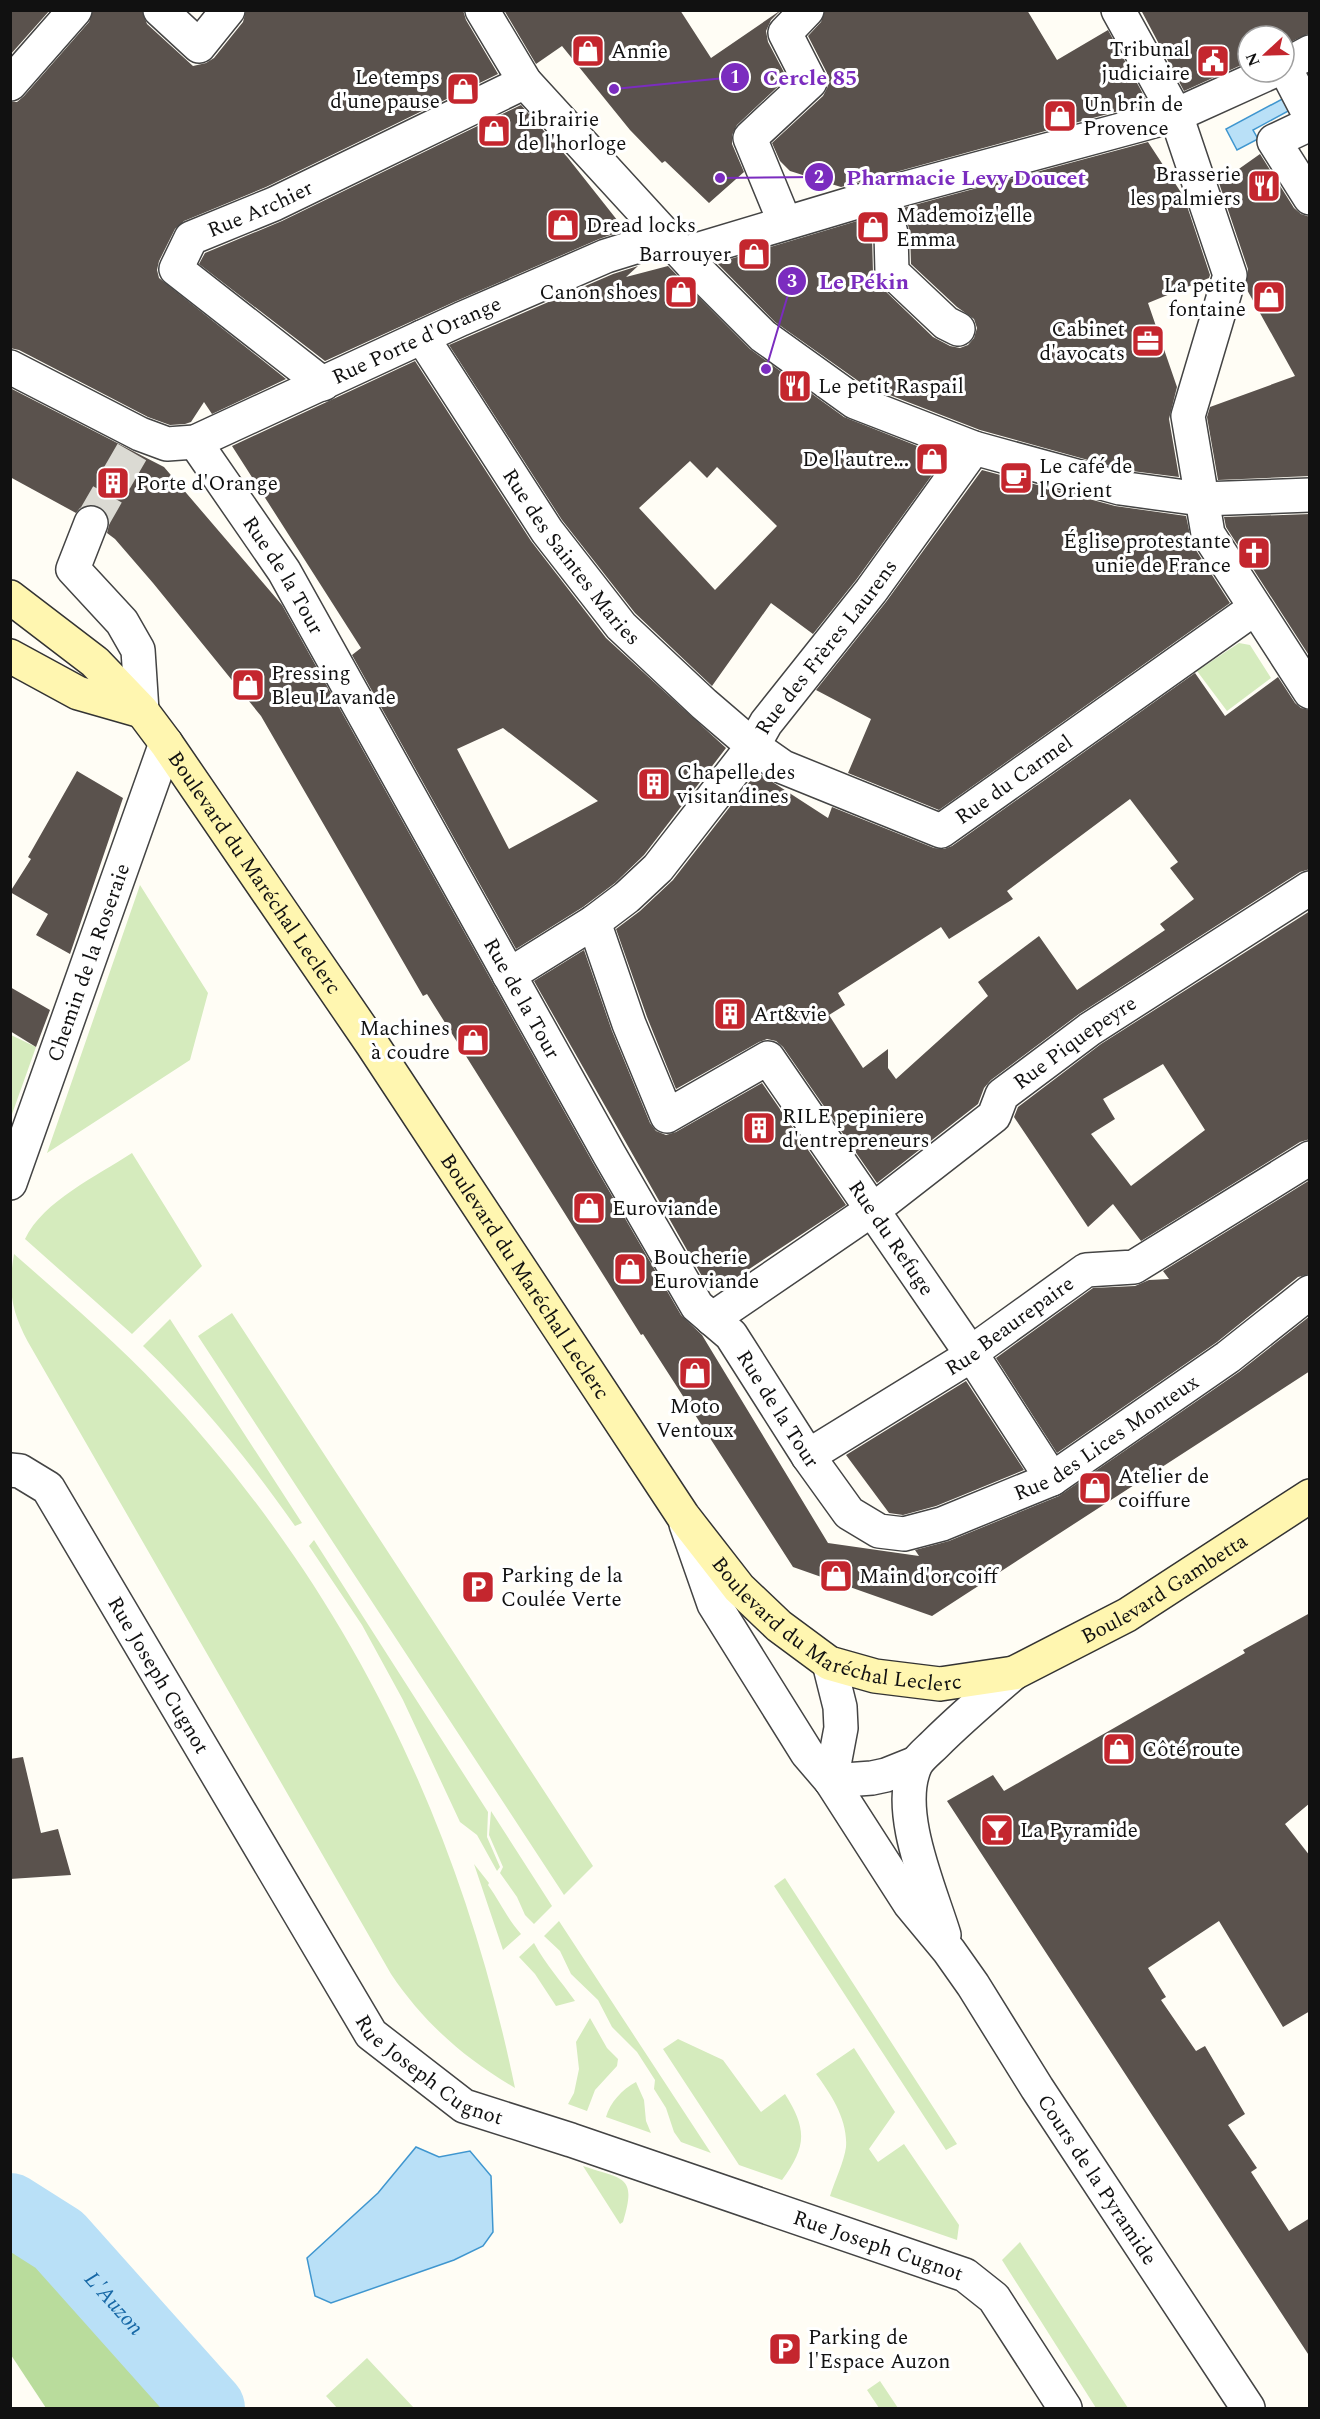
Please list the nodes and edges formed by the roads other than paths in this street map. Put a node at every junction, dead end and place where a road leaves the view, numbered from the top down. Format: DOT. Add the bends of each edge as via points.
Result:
graph roads {
  1 [pos="75,10"];
  2 [pos="160,10"];
  3 [pos="228,10"];
  4 [pos="482,10"];
  5 [pos="807,10"];
  6 [pos="1118,10"];
  7 [pos="1310,52"];
  8 [pos="1296,60"];
  9 [pos="525,82"];
  10 [pos="10,84"];
  11 [pos="1244,84"];
  12 [pos="1293,84"];
  13 [pos="1176,115"];
  14 [pos="1310,116"];
  15 [pos="1310,124"];
  16 [pos="880,195"];
  17 [pos="1310,198"];
  18 [pos="785,223"];
  19 [pos="675,245"];
  20 [pos="958,329"];
  21 [pos="422,337"];
  22 [pos="10,367"];
  23 [pos="322,384"];
  24 [pos="159,442"];
  25 [pos="974,448"];
  26 [pos="1310,495"];
  27 [pos="1202,499"];
  28 [pos="91,523"];
  29 [pos="10,597"];
  30 [pos="1255,608"];
  31 [pos="10,656"];
  32 [pos="1310,692"];
  33 [pos="142,711"];
  34 [pos="166,743"];
  35 [pos="753,746"];
  36 [pos="1310,888"];
  37 [pos="594,922"];
  38 [pos="509,975"];
  39 [pos="1310,1158"];
  40 [pos="10,1183"];
  41 [pos="873,1209"];
  42 [pos="1310,1292"];
  43 [pos="712,1319"];
  44 [pos="972,1355"];
  45 [pos="807,1456"];
  46 [pos="10,1470"];
  47 [pos="1052,1479"];
  48 [pos="1310,1496"];
  49 [pos="683,1516"];
  50 [pos="879,1531"];
  51 [pos="829,1663"];
  52 [pos="1014,1673"];
  53 [pos="916,1763"];
  54 [pos="831,1781"];
  55 [pos="949,1951"];
  56 [pos="1065,2409"];
  57 [pos="1248,2409"];
  1 -- 10 [label="street"];
  2 -- 3 [label="street" via="199,46"];
  4 -- 9 [label="street"];
  5 -- 18 [label="street" via="785,33 810,82 750,138"];
  6 -- 13 [label="street"];
  7 -- 8 [label="street"];
  9 -- 19 [label="street"];
  9 -- 23 [label="street, Rue Archier" via="274,204 191,238 176,268"];
  11 -- 13 [label="street, Rue Porte d'Orange"];
  12 -- 14 [label="street"];
  13 -- 16 [label="street, Rue Porte d'Orange"];
  13 -- 27 [label="street" via="1230,275 1188,416"];
  15 -- 17 [label="street" via="1274,141"];
  16 -- 18 [label="street, Rue Porte d'Orange"];
  16 -- 20 [label="street" via="891,233 892,272 946,323"];
  18 -- 19 [label="street, Rue Porte d'Orange"];
  19 -- 21 [label="street, Rue Porte d'Orange" via="606,256"];
  19 -- 25 [label="street" via="763,336 855,402"];
  21 -- 23 [label="street, Rue Porte d'Orange"];
  21 -- 35 [label="street, Rue des Saintes Maries" via="547,531 621,626"];
  22 -- 24 [label="street"];
  23 -- 24 [label="street, Rue Porte d'Orange"];
  24 -- 38 [label="street, Rue de la Tour" via="284,571"];
  25 -- 27 [label="street" via="1120,488"];
  25 -- 35 [label="street, Rue des Frères Laurens" via="871,591 766,723"];
  26 -- 27 [label="street"];
  27 -- 30 [label="street" via="1208,534"];
  28 -- 33 [label="street" via="73,569 122,622 138,650"];
  29 -- 33 [label="main road, Boulevard du Maréchal Leclerc" via="95,662"];
  30 -- 32 [label="street"];
  30 -- 35 [label="street, Rue du Carmel" via="941,831 783,767"];
  31 -- 33 [label="main road" via="78,693"];
  33 -- 34 [label="main road, Boulevard du Maréchal Leclerc"];
  34 -- 40 [label="street, Chemin de la Roseraie"];
  34 -- 49 [label="main road, Boulevard du Maréchal Leclerc" via="372,1044"];
  35 -- 37 [label="street, Rue des Frères Laurens" via="658,868"];
  36 -- 41 [label="street, Rue Piquepeyre" via="1090,1029 1002,1095 994,1116"];
  37 -- 38 [label="street, Rue des Frères Laurens"];
  37 -- 41 [label="street, Rue du Refuge" via="629,1024 667,1116 768,1058"];
  38 -- 43 [label="street, Rue de la Tour" via="697,1306"];
  39 -- 44 [label="street, Rue Beaurepaire" via="1134,1268 1086,1270"];
  41 -- 43 [label="street, Rue Piquepeyre"];
  41 -- 44 [label="street, Rue du Refuge"];
  42 -- 47 [label="street, Rue des Lices Monteux" via="1228,1357"];
  43 -- 45 [label="street, Rue de la Tour" via="731,1335"];
  44 -- 45 [label="street, Rue Beaurepaire"];
  44 -- 47 [label="street, Rue du Refuge"];
  45 -- 50 [label="street, Rue de la Tour" via="849,1513"];
  46 -- 56 [label="street, Rue Joseph Cugnot" via="20,1471 48,1488 371,2034 464,2106 965,2275 994,2298"];
  47 -- 50 [label="street, Rue des Lices Monteux" via="942,1524 904,1534"];
  48 -- 52 [label="main road, Boulevard Gambetta" via="1127,1615"];
  49 -- 51 [label="main road, Boulevard du Maréchal Leclerc" via="739,1588 779,1626"];
  49 -- 54 [label="street" via="714,1604 807,1753"];
  51 -- 52 [label="main road, Boulevard du Maréchal Leclerc" via="875,1676 940,1684"];
  51 -- 54 [label="street" via="841,1728"];
  52 -- 53 [label="street"];
  53 -- 54 [label="street" via="886,1776"];
  53 -- 55 [label="street" via="909,1810 916,1846"];
  54 -- 55 [label="street" via="910,1904"];
  55 -- 57 [label="street, Cours de la Pyramide"];
}
